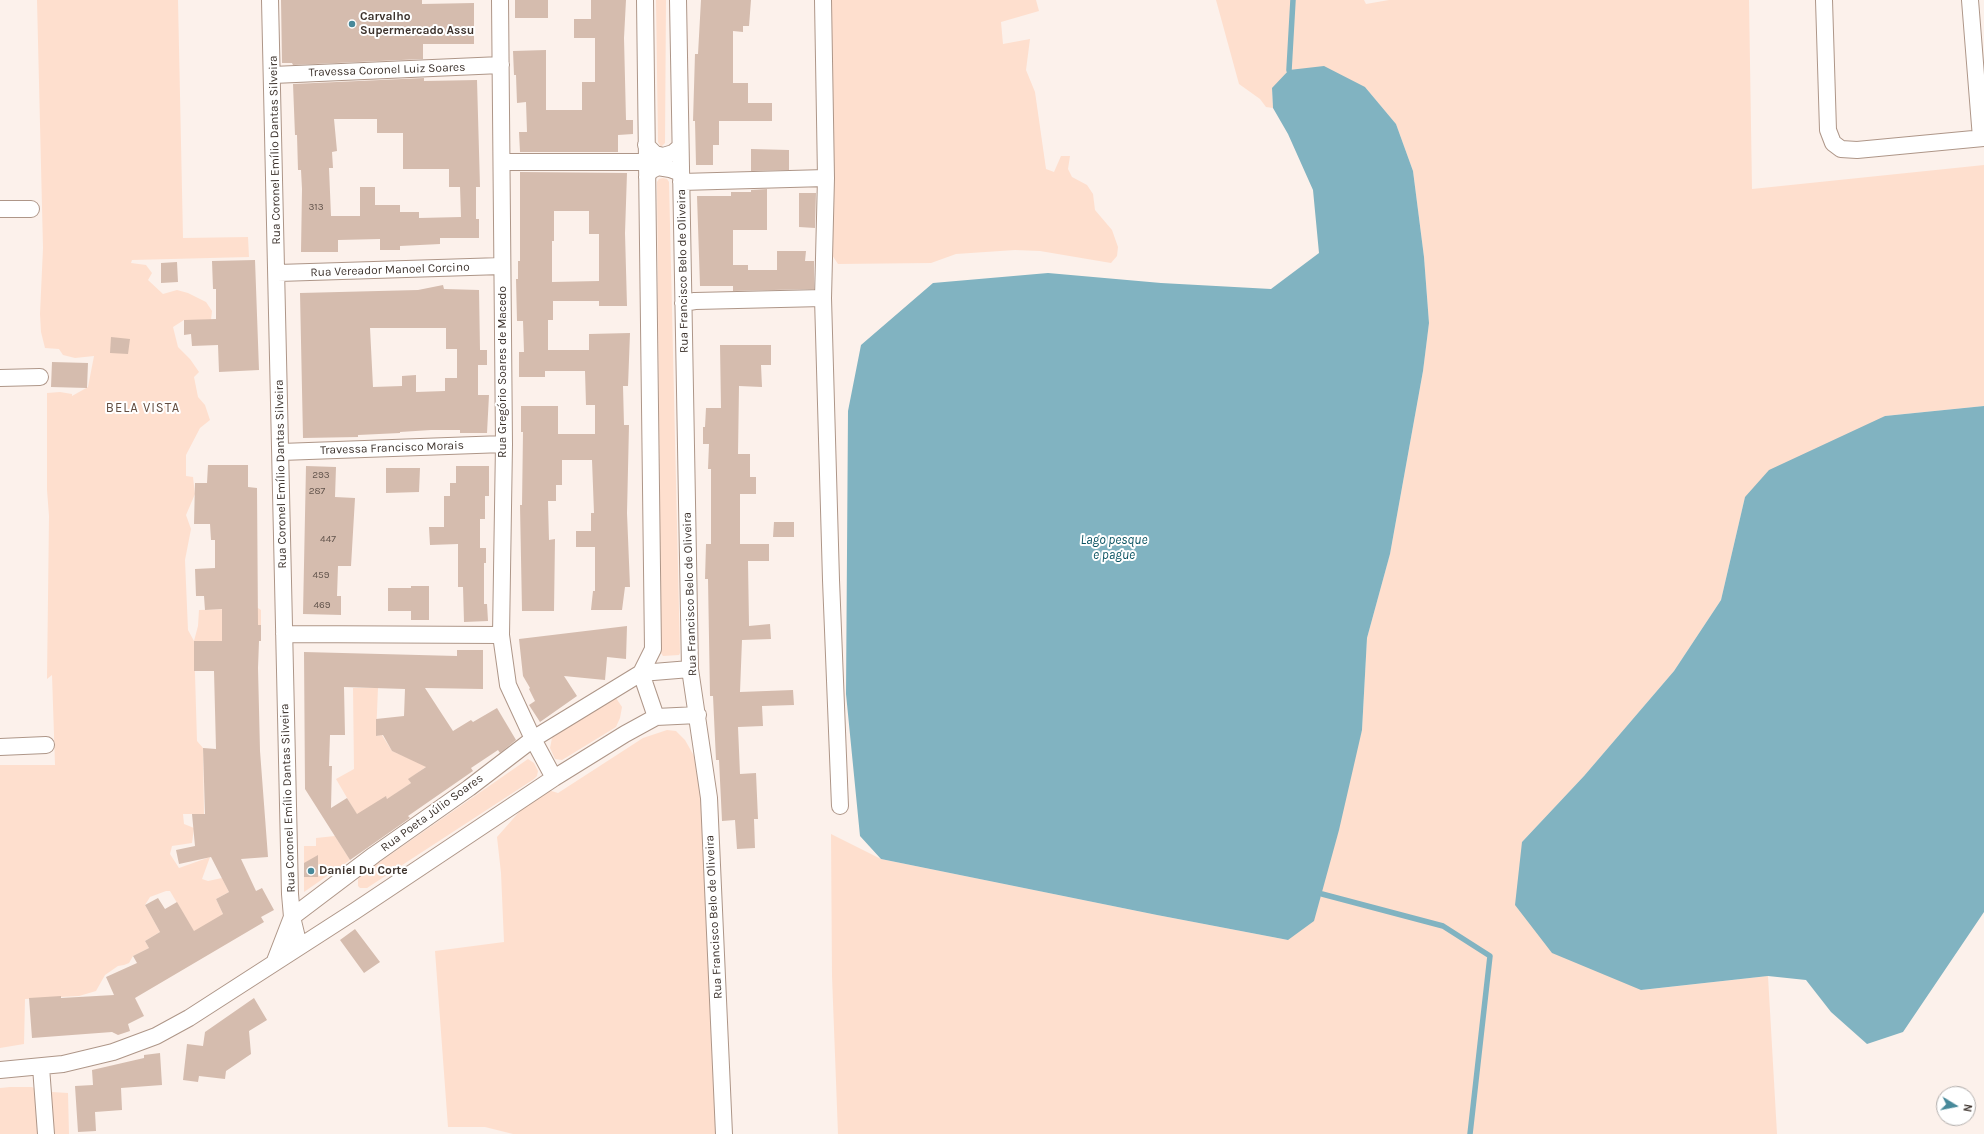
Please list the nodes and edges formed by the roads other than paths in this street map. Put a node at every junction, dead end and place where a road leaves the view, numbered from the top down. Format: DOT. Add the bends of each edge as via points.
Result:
graph roads {
  1 [pos="270,0"];
  2 [pos="500,0"];
  3 [pos="645,0"];
  4 [pos="678,0"];
  5 [pos="823,0"];
  6 [pos="1824,0"];
  7 [pos="1970,0"];
  8 [pos="501,65"];
  9 [pos="273,75"];
  10 [pos="1983,138"];
  11 [pos="646,145"];
  12 [pos="680,147"];
  13 [pos="502,162"];
  14 [pos="647,170"];
  15 [pos="681,178"];
  16 [pos="826,178"];
  17 [pos="0,209"];
  18 [pos="31,209"];
  19 [pos="502,266"];
  20 [pos="278,273"];
  21 [pos="823,298"];
  22 [pos="683,303"];
  23 [pos="40,377"];
  24 [pos="0,378"];
  25 [pos="504,444"];
  26 [pos="281,452"];
  27 [pos="284,634"];
  28 [pos="501,635"];
  29 [pos="690,669"];
  30 [pos="641,673"];
  31 [pos="698,715"];
  32 [pos="656,718"];
  33 [pos="533,739"];
  34 [pos="46,745"];
  35 [pos="0,746"];
  36 [pos="554,778"];
  37 [pos="840,806"];
  38 [pos="292,917"];
  39 [pos="299,946"];
  40 [pos="275,961"];
  41 [pos="41,1067"];
  42 [pos="0,1070"];
  43 [pos="46,1134"];
  44 [pos="724,1134"];
  1 -- 9 [label="street, Rua Coronel Emílio Dantas Silveira"];
  2 -- 8 [label="street, Rua Gregório Soares de Macedo"];
  3 -- 11 [label="street"];
  4 -- 12 [label="street, Rua Francisco Belo de Oliveira"];
  5 -- 16 [label="street"];
  6 -- 10 [label="street" via="1828,130 1833,143 1841,149 1857,150"];
  7 -- 10 [label="street"];
  8 -- 9 [label="street, Travessa Coronel Luiz Soares"];
  8 -- 13 [label="street, Rua Gregório Soares de Macedo"];
  9 -- 20 [label="street, Rua Coronel Emílio Dantas Silveira"];
  11 -- 12 [label="street" via="655,154 663,156 673,153"];
  11 -- 14 [label="street"];
  12 -- 15 [label="street, Rua Francisco Belo de Oliveira"];
  13 -- 14 [label="street"];
  13 -- 19 [label="street, Rua Gregório Soares de Macedo"];
  14 -- 15 [label="street, Rua Francisco Belo de Oliveira" via="667,168"];
  14 -- 30 [label="street" via="653,649"];
  15 -- 16 [label="street"];
  15 -- 22 [label="street, Rua Francisco Belo de Oliveira"];
  16 -- 21 [label="street"];
  17 -- 18 [label="street"];
  19 -- 20 [label="street, Rua Vereador Manoel Corcino"];
  19 -- 25 [label="street, Rua Gregório Soares de Macedo"];
  20 -- 26 [label="street, Rua Coronel Emílio Dantas Silveira"];
  21 -- 22 [label="street"];
  21 -- 37 [label="street"];
  22 -- 29 [label="street, Rua Francisco Belo de Oliveira"];
  23 -- 24 [label="street"];
  25 -- 26 [label="street, Travessa Francisco Morais"];
  25 -- 28 [label="street, Rua Gregório Soares de Macedo"];
  26 -- 27 [label="street, Rua Coronel Emílio Dantas Silveira"];
  27 -- 28 [label="street"];
  27 -- 38 [label="street, Rua Coronel Emílio Dantas Silveira"];
  28 -- 33 [label="street, Rua Gregório Soares de Macedo" via="508,685"];
  29 -- 30 [label="street, Rua Poeta Júlio Soares"];
  29 -- 31 [label="street, Rua Francisco Belo de Oliveira"];
  30 -- 32 [label="street"];
  30 -- 33 [label="street, Rua Poeta Júlio Soares"];
  31 -- 32 [label="street"];
  31 -- 44 [label="street, Rua Francisco Belo de Oliveira" via="709,798"];
  32 -- 36 [label="street"];
  33 -- 36 [label="street"];
  33 -- 38 [label="street, Rua Poeta Júlio Soares"];
  34 -- 35 [label="street"];
  36 -- 39 [label="street"];
  38 -- 39 [label="street, Rua Coronel Emílio Dantas Silveira"];
  38 -- 40 [label="street"];
  39 -- 40 [label="street"];
  40 -- 41 [label="street" via="189,1018 156,1036 113,1052"];
  41 -- 42 [label="street"];
  41 -- 43 [label="street"];
}
